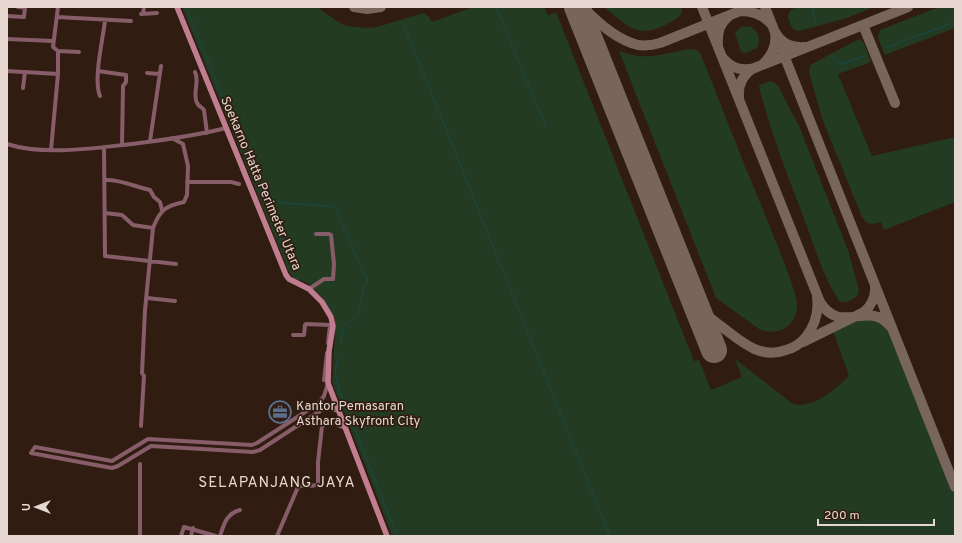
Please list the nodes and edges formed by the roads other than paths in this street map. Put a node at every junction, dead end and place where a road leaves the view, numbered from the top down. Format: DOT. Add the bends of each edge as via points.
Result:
graph roads {
  1 [pos="18,7"];
  2 [pos="25,7"];
  3 [pos="58,7"];
  4 [pos="144,7"];
  5 [pos="177,7"];
  6 [pos="157,13"];
  7 [pos="7,16"];
  8 [pos="57,17"];
  9 [pos="105,20"];
  10 [pos="131,21"];
  11 [pos="7,39"];
  12 [pos="53,41"];
  13 [pos="58,51"];
  14 [pos="79,52"];
  15 [pos="161,66"];
  16 [pos="7,71"];
  17 [pos="98,71"];
  18 [pos="24,72"];
  19 [pos="203,72"];
  20 [pos="147,73"];
  21 [pos="58,74"];
  22 [pos="160,74"];
  23 [pos="23,88"];
  24 [pos="100,96"];
  25 [pos="226,128"];
  26 [pos="207,133"];
  27 [pos="172,138"];
  28 [pos="150,141"];
  29 [pos="7,144"];
  30 [pos="122,145"];
  31 [pos="104,147"];
  32 [pos="51,150"];
  33 [pos="105,180"];
  34 [pos="186,182"];
  35 [pos="239,184"];
  36 [pos="162,210"];
  37 [pos="105,213"];
  38 [pos="153,228"];
  39 [pos="316,234"];
  40 [pos="149,262"];
  41 [pos="176,264"];
  42 [pos="309,289"];
  43 [pos="147,298"];
  44 [pos="175,301"];
  45 [pos="331,326"];
  46 [pos="293,336"];
  47 [pos="328,382"];
  48 [pos="339,411"];
  49 [pos="294,420"];
  50 [pos="141,426"];
  51 [pos="297,426"];
  52 [pos="345,426"];
  53 [pos="196,441"];
  54 [pos="202,441"];
  55 [pos="196,448"];
  56 [pos="202,448"];
  57 [pos="68,453"];
  58 [pos="75,454"];
  59 [pos="67,460"];
  60 [pos="74,461"];
  61 [pos="140,464"];
  62 [pos="240,510"];
  63 [pos="193,528"];
  64 [pos="140,536"];
  65 [pos="181,536"];
  66 [pos="191,536"];
  67 [pos="216,536"];
  68 [pos="220,536"];
  69 [pos="277,536"];
  70 [pos="388,536"];
  1 -- 2 [label="street"];
  2 -- 7 [label="street" via="24,17"];
  3 -- 8 [label="street"];
  4 -- 6 [label="street" via="142,14"];
  5 -- 19 [label="main road, Soekarno Hatta Perimeter Utara"];
  8 -- 9 [label="street"];
  8 -- 12 [label="street"];
  9 -- 10 [label="street"];
  9 -- 17 [label="street"];
  11 -- 12 [label="street"];
  12 -- 13 [label="street" via="53,47"];
  13 -- 14 [label="street"];
  13 -- 21 [label="street"];
  15 -- 22 [label="street"];
  16 -- 18 [label="street"];
  17 -- 24 [label="street" via="97,85"];
  17 -- 30 [label="street" via="126,75 123,86"];
  18 -- 21 [label="street"];
  18 -- 23 [label="street"];
  19 -- 25 [label="main road, Soekarno Hatta Perimeter Utara"];
  19 -- 26 [label="street" via="196,74 194,98 204,110"];
  20 -- 22 [label="street"];
  21 -- 32 [label="street"];
  22 -- 28 [label="street"];
  25 -- 26 [label="street"];
  25 -- 42 [label="main road, Soekarno Hatta Perimeter Utara" via="286,275"];
  26 -- 27 [label="street"];
  27 -- 28 [label="street"];
  27 -- 34 [label="street" via="183,144 188,166"];
  28 -- 30 [label="street"];
  29 -- 32 [label="street"];
  30 -- 31 [label="street"];
  31 -- 32 [label="street"];
  31 -- 33 [label="street"];
  33 -- 36 [label="street" via="113,179 150,190 160,202"];
  33 -- 37 [label="street"];
  34 -- 35 [label="street"];
  34 -- 36 [label="street" via="187,195 184,202"];
  36 -- 38 [label="street"];
  37 -- 38 [label="street" via="122,215 132,225"];
  37 -- 40 [label="street" via="105,256"];
  38 -- 40 [label="street"];
  39 -- 42 [label="street" via="331,235 333,279 324,279"];
  40 -- 41 [label="street"];
  40 -- 43 [label="street"];
  42 -- 45 [label="main road, Soekarno Hatta Perimeter Utara" via="322,302 330,317"];
  43 -- 44 [label="street"];
  43 -- 50 [label="street"];
  45 -- 46 [label="street" via="306,324 304,335"];
  45 -- 47 [label="main road, Soekarno Hatta Perimeter Utara"];
  47 -- 48 [label="main road, Soekarno Hatta Perimeter Utara"];
  47 -- 49 [label="street" via="319,403"];
  48 -- 51 [label="street" via="323,409"];
  48 -- 52 [label="main road, Soekarno Hatta Perimeter Utara"];
  49 -- 51 [label="street"];
  49 -- 54 [label="street" via="252,445"];
  51 -- 56 [label="street" via="253,452"];
  52 -- 69 [label="street" via="331,421 322,426 318,484 298,487"];
  52 -- 70 [label="main road, Soekarno Hatta Perimeter Utara"];
  53 -- 54 [label="street"];
  53 -- 55 [label="street"];
  53 -- 58 [label="street" via="148,439 112,461"];
  54 -- 56 [label="street"];
  55 -- 56 [label="street"];
  55 -- 60 [label="street" via="151,446 112,468"];
  57 -- 58 [label="street"];
  57 -- 59 [label="street"];
  57 -- 59 [label="street" via="35,447 31,453"];
  58 -- 60 [label="street"];
  59 -- 60 [label="street"];
  61 -- 64 [label="street"];
  62 -- 68 [label="street" via="228,517"];
  63 -- 65 [label="street" via="184,527"];
  63 -- 66 [label="street"];
  63 -- 67 [label="street"];
}
